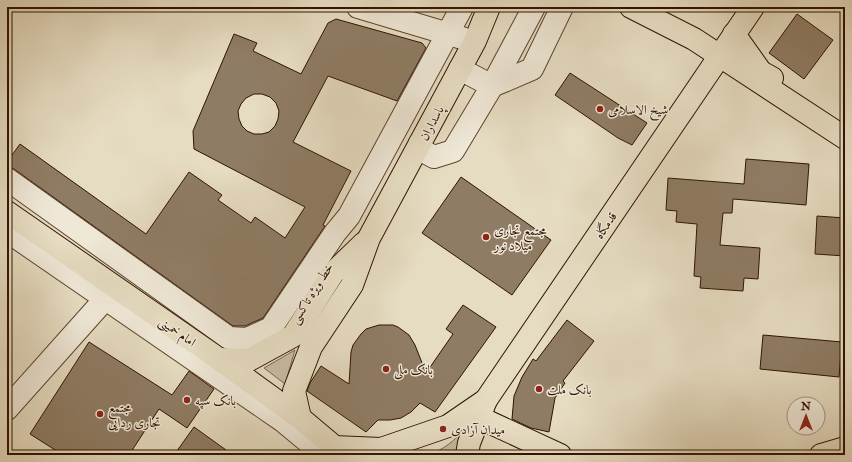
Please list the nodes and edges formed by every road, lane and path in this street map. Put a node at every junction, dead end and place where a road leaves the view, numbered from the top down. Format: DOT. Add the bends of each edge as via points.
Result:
graph roads {
  1 [pos="358,7"];
  2 [pos="462,7"];
  3 [pos="490,7"];
  4 [pos="534,7"];
  5 [pos="562,7"];
  6 [pos="631,7"];
  7 [pos="753,7"];
  8 [pos="448,34"];
  9 [pos="734,34"];
  10 [pos="475,41"];
  11 [pos="719,55"];
  12 [pos="460,69"];
  13 [pos="492,86"];
  14 [pos="441,105"];
  15 [pos="845,121"];
  16 [pos="845,138"];
  17 [pos="420,143"];
  18 [pos="7,179"];
  19 [pos="7,196"];
  20 [pos="7,212"];
  21 [pos="7,231"];
  22 [pos="369,238"];
  23 [pos="110,293"];
  24 [pos="219,359"];
  25 [pos="7,409"];
  26 [pos="482,409"];
  27 [pos="300,418"];
  28 [pos="334,452"];
  29 [pos="467,455"];
  30 [pos="560,455"];
  1 -- 8 [label="street"];
  2 -- 8 [label="street"];
  3 -- 10 [label="main road, پاسداران"];
  4 -- 13 [label="street"];
  5 -- 13 [label="street" via="532,69"];
  6 -- 11 [label="main road" via="694,39"];
  7 -- 9 [label="main road, قدمگاه"];
  8 -- 10 [label="street"];
  8 -- 18 [label="street" via="349,216 271,328 248,339 229,338"];
  9 -- 11 [label="main road, قدمگاه"];
  9 -- 15 [label="main road" via="761,72"];
  10 -- 12 [label="main road, پاسداران"];
  11 -- 16 [label="main road"];
  11 -- 26 [label="main road, قدمگاه"];
  12 -- 13 [label="street"];
  12 -- 14 [label="main road, پاسداران"];
  13 -- 17 [label="street" via="453,151 434,157 423,151"];
  14 -- 17 [label="main road, پاسداران"];
  14 -- 19 [label="street, خط ویژه تاکسی" via="417,116 356,230 328,264 289,328 247,351 223,349"];
  17 -- 22 [label="main road, پاسداران"];
  20 -- 23 [label="main road, امام خمینی"];
  21 -- 23 [label="street"];
  22 -- 24 [label="main road" via="333,273 293,336 249,360"];
  22 -- 27 [label="main road" via="352,285 311,347 294,391"];
  23 -- 24 [label="main road, امام خمینی"];
  23 -- 25 [label="street"];
  23 -- 28 [label="street" via="283,421"];
  24 -- 27 [label="main road, امام خمینی"];
  26 -- 28 [label="main road" via="448,426 381,449"];
  26 -- 29 [label="main road"];
  26 -- 30 [label="main road"];
  27 -- 28 [label="main road, امام خمینی"];
}
